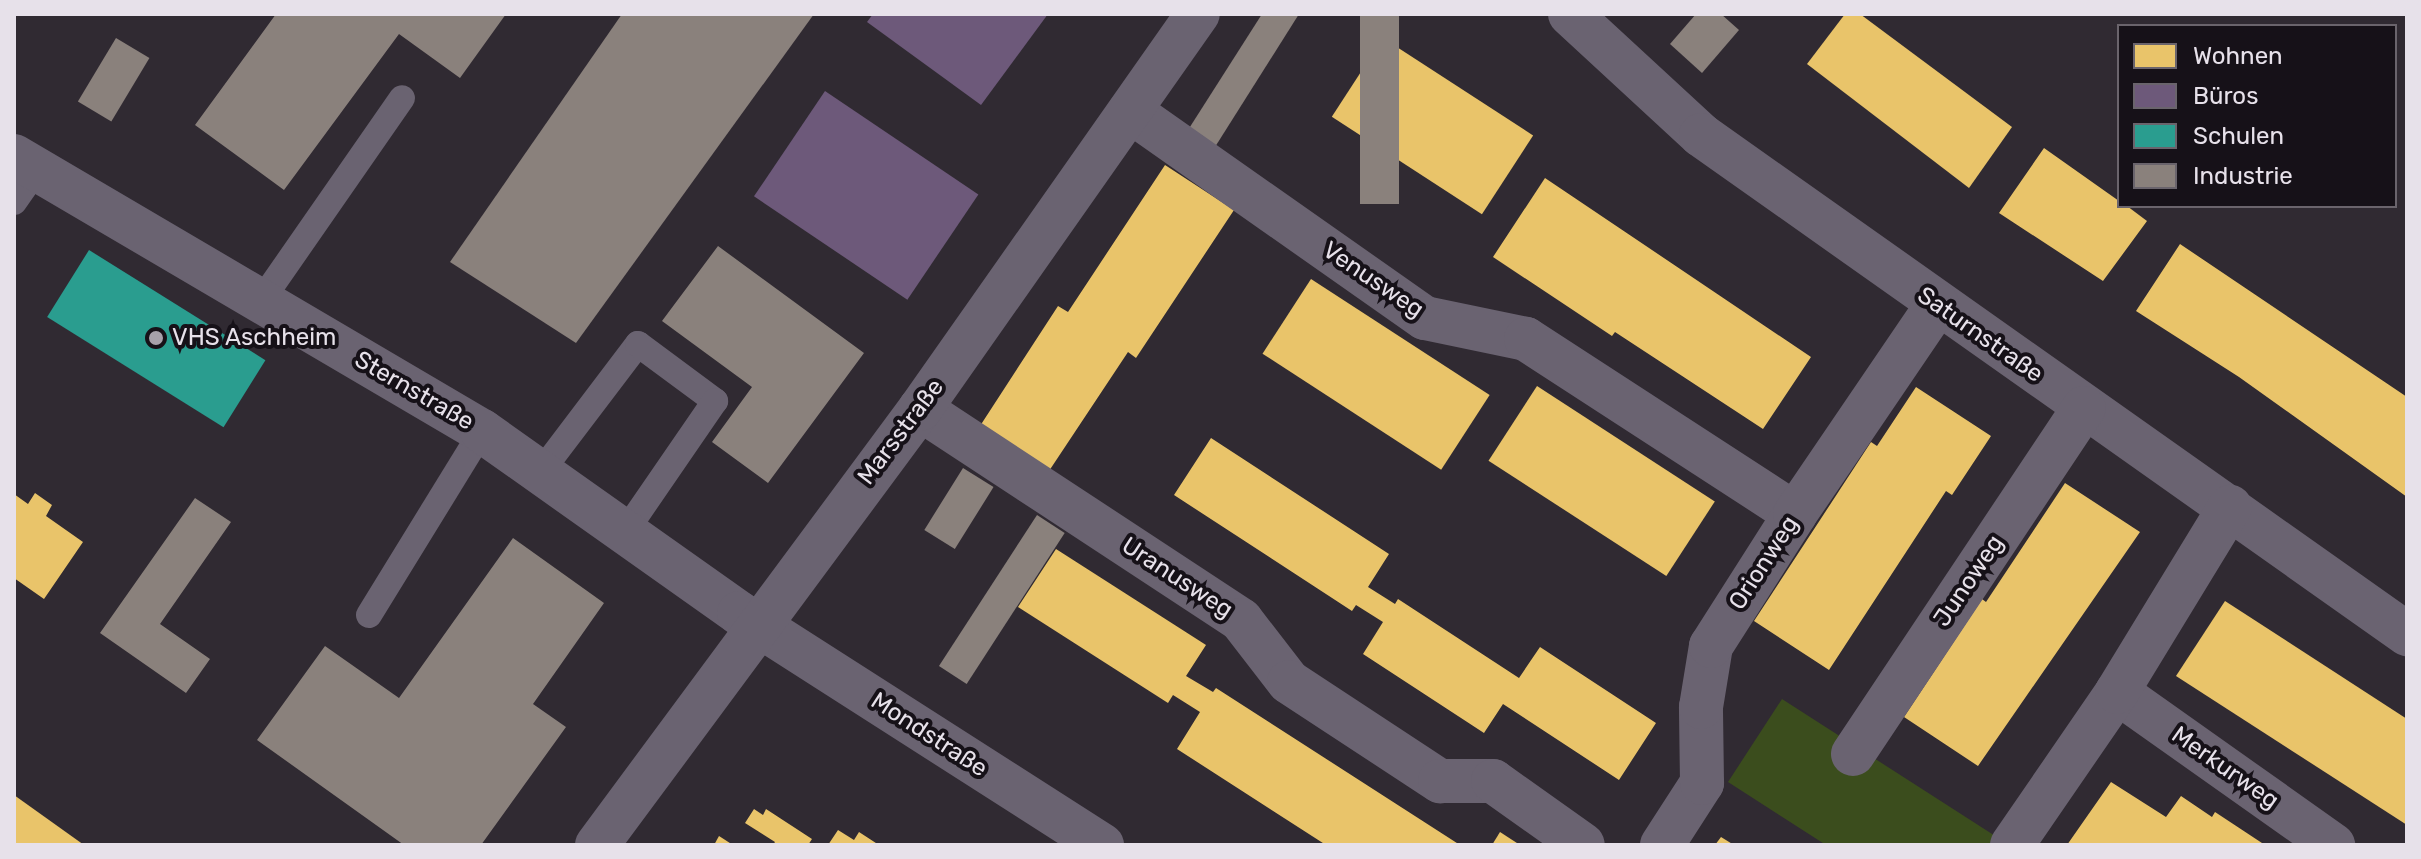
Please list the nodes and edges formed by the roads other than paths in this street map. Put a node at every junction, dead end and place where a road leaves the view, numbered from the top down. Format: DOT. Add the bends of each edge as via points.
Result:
graph roads {
  1 [pos="1198,14"];
  2 [pos="1570,14"];
  3 [pos="402,98"];
  4 [pos="1130,111"];
  5 [pos="21,176"];
  6 [pos="261,301"];
  7 [pos="1937,305"];
  8 [pos="2084,408"];
  9 [pos="920,409"];
  10 [pos="482,431"];
  11 [pos="540,473"];
  12 [pos="2230,507"];
  13 [pos="1795,514"];
  14 [pos="625,532"];
  15 [pos="369,615"];
  16 [pos="757,625"];
  17 [pos="2407,634"];
  18 [pos="2117,692"];
  19 [pos="1853,754"];
  20 [pos="597,845"];
  21 [pos="1102,845"];
  22 [pos="1583,845"];
  23 [pos="1662,845"];
  24 [pos="2012,845"];
  25 [pos="2333,845"];
  1 -- 4 [label="street, Marsstraße"];
  2 -- 7 [label="street, Saturnstraße" via="1701,135"];
  3 -- 6 [label="lane"];
  4 -- 9 [label="street, Marsstraße"];
  4 -- 13 [label="street, Venusweg" via="1425,318 1526,339"];
  5 -- 6 [label="street, Sternstraße"];
  6 -- 10 [label="street, Sternstraße"];
  7 -- 8 [label="street, Saturnstraße"];
  7 -- 13 [label="street, Orionweg"];
  8 -- 12 [label="street, Saturnstraße"];
  8 -- 19 [label="street, Junoweg"];
  9 -- 16 [label="street, Marsstraße"];
  9 -- 22 [label="street, Uranusweg" via="1241,620 1302,691 1440,781 1493,781"];
  10 -- 11 [label="street, Sternstraße"];
  10 -- 15 [label="lane"];
  11 -- 14 [label="street, Sternstraße"];
  11 -- 14 [label="lane" via="638,344 715,401"];
  12 -- 17 [label="street, Saturnstraße"];
  12 -- 18 [label="street"];
  13 -- 23 [label="street, Orionweg" via="1711,646 1701,707 1702,783"];
  14 -- 16 [label="street, Sternstraße"];
  16 -- 20 [label="street, Marsstraße"];
  16 -- 21 [label="street, Mondstraße"];
  18 -- 24 [label="street"];
  18 -- 25 [label="street, Merkurweg"];
}
